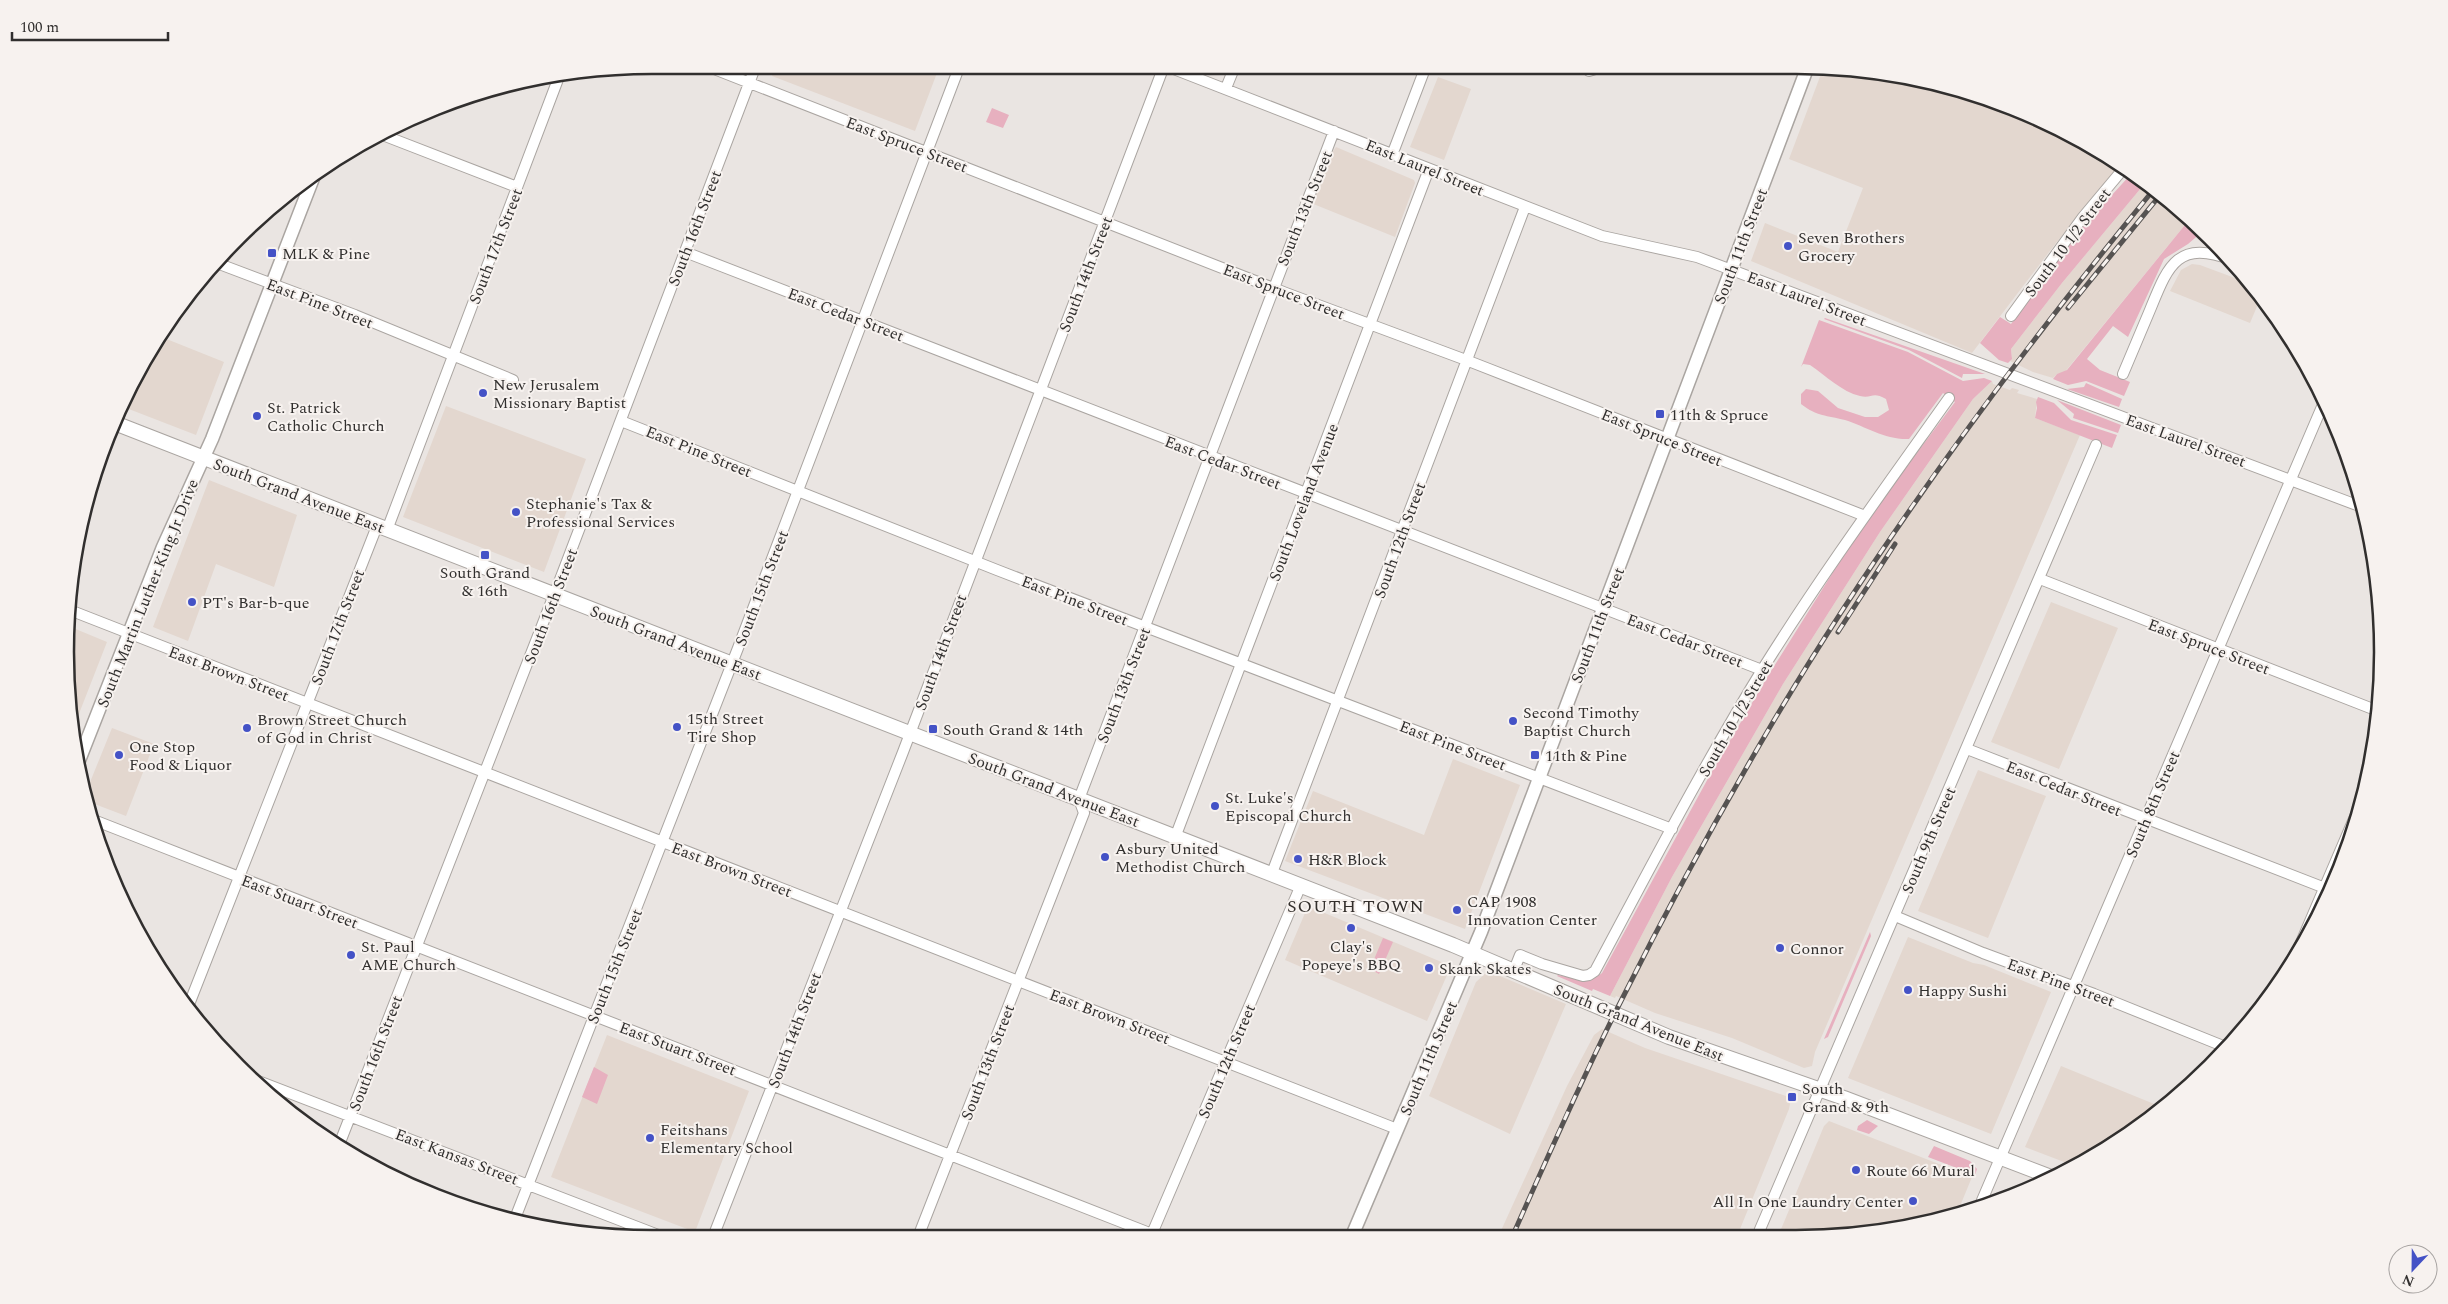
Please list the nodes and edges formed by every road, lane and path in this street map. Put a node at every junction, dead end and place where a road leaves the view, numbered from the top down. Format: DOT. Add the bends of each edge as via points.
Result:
graph roads {
  1 [pos="726,74"];
  2 [pos="752,74"];
  3 [pos="957,74"];
  4 [pos="1162,74"];
  5 [pos="1187,74"];
  6 [pos="1232,74"];
  7 [pos="1423,74"];
  8 [pos="1805,74"];
  9 [pos="557,82"];
  10 [pos="749,83"];
  11 [pos="1226,88"];
  12 [pos="1334,131"];
  13 [pos="388,137"];
  14 [pos="927,151"];
  15 [pos="1392,155"];
  16 [pos="1429,169"];
  17 [pos="2120,173"];
  18 [pos="310,186"];
  19 [pos="517,186"];
  20 [pos="1525,207"];
  21 [pos="1105,222"];
  22 [pos="685,252"];
  23 [pos="2215,254"];
  24 [pos="222,265"];
  25 [pos="1731,270"];
  26 [pos="271,284"];
  27 [pos="1273,288"];
  28 [pos="2011,316"];
  29 [pos="863,321"];
  30 [pos="1370,325"];
  31 [pos="453,356"];
  32 [pos="1466,360"];
  33 [pos="2123,374"];
  34 [pos="513,380"];
  35 [pos="1040,391"];
  36 [pos="1949,398"];
  37 [pos="2321,410"];
  38 [pos="621,421"];
  39 [pos="120,425"];
  40 [pos="1667,439"];
  41 [pos="2096,445"];
  42 [pos="1209,456"];
  43 [pos="203,457"];
  44 [pos="2291,480"];
  45 [pos="798,490"];
  46 [pos="1306,494"];
  47 [pos="2356,505"];
  48 [pos="1865,516"];
  49 [pos="382,528"];
  50 [pos="1402,531"];
  51 [pos="975,561"];
  52 [pos="2040,580"];
  53 [pos="554,595"];
  54 [pos="1603,608"];
  55 [pos="75,612"];
  56 [pos="1145,627"];
  57 [pos="129,633"];
  58 [pos="2218,649"];
  59 [pos="732,664"];
  60 [pos="1242,664"];
  61 [pos="1762,670"];
  62 [pos="1338,701"];
  63 [pos="307,704"];
  64 [pos="2371,708"];
  65 [pos="910,733"];
  66 [pos="1967,749"];
  67 [pos="83,751"];
  68 [pos="484,773"];
  69 [pos="1539,778"];
  70 [pos="1079,799"];
  71 [pos="2146,820"];
  72 [pos="99,822"];
  73 [pos="1672,829"];
  74 [pos="1176,835"];
  75 [pos="663,841"];
  76 [pos="1272,873"];
  77 [pos="239,877"];
  78 [pos="1301,885"];
  79 [pos="2324,888"];
  80 [pos="841,911"];
  81 [pos="1895,916"];
  82 [pos="416,946"];
  83 [pos="1472,952"];
  84 [pos="1514,970"];
  85 [pos="1019,980"];
  86 [pos="2074,986"];
  87 [pos="191,1001"];
  88 [pos="594,1015"];
  89 [pos="2220,1045"];
  90 [pos="1226,1061"];
  91 [pos="268,1084"];
  92 [pos="772,1084"];
  93 [pos="1821,1091"];
  94 [pos="351,1115"];
  95 [pos="1398,1129"];
  96 [pos="341,1139"];
  97 [pos="951,1154"];
  98 [pos="2001,1158"];
  99 [pos="2044,1174"];
  100 [pos="528,1184"];
  101 [pos="1982,1200"];
  102 [pos="517,1214"];
  103 [pos="645,1230"];
  104 [pos="715,1230"];
  105 [pos="921,1230"];
  106 [pos="1140,1230"];
  107 [pos="1154,1230"];
  108 [pos="1355,1230"];
  109 [pos="1760,1230"];
  1 -- 10 [label="street, East Spruce Street"];
  2 -- 10 [label="street, South 16th Street"];
  3 -- 14 [label="street, South 15th Street"];
  4 -- 21 [label="street, South 14th Street"];
  5 -- 11 [label="street, East Laurel Street"];
  6 -- 11 [label="street"];
  7 -- 15 [label="street"];
  8 -- 25 [label="street, South 11th Street"];
  9 -- 19 [label="street, South 17th Street"];
  10 -- 14 [label="street, East Spruce Street"];
  10 -- 22 [label="street, South 16th Street"];
  11 -- 12 [label="street, East Laurel Street"];
  12 -- 15 [label="street, East Laurel Street"];
  12 -- 27 [label="street, South 13th Street"];
  13 -- 19 [label="street"];
  14 -- 21 [label="street, East Spruce Street"];
  14 -- 29 [label="street, South 15th Street"];
  15 -- 16 [label="street, East Laurel Street"];
  16 -- 20 [label="street, East Laurel Street"];
  16 -- 30 [label="street, South Loveland Avenue"];
  17 -- 28 [label="street, South 10 1/2 Street" via="2083,216"];
  18 -- 26 [label="street, South Martin Luther King Jr Drive"];
  19 -- 31 [label="street, South 17th Street"];
  20 -- 25 [label="street, East Laurel Street" via="1602,236 1676,250"];
  20 -- 32 [label="street, South 12th Street"];
  21 -- 27 [label="street, East Spruce Street"];
  21 -- 35 [label="street, South 14th Street"];
  22 -- 29 [label="street, East Cedar Street"];
  22 -- 38 [label="street, South 16th Street"];
  23 -- 33 [label="street" via="2191,254 2168,269"];
  24 -- 26 [label="street, East Pine Street"];
  25 -- 40 [label="street, South 11th Street"];
  25 -- 44 [label="street, East Laurel Street"];
  26 -- 31 [label="street, East Pine Street"];
  26 -- 43 [label="street, South Martin Luther King Jr Drive"];
  27 -- 30 [label="street, East Spruce Street"];
  27 -- 42 [label="street, South 13th Street"];
  29 -- 35 [label="street, East Cedar Street"];
  29 -- 45 [label="street, South 15th Street"];
  30 -- 32 [label="street, East Spruce Street"];
  30 -- 46 [label="street, South Loveland Avenue"];
  31 -- 34 [label="street, East Pine Street"];
  31 -- 49 [label="street, South 17th Street"];
  32 -- 40 [label="street, East Spruce Street"];
  32 -- 50 [label="street, South 12th Street"];
  35 -- 42 [label="street, East Cedar Street"];
  35 -- 51 [label="street, South 14th Street"];
  36 -- 48 [label="street, South 10 1/2 Street"];
  37 -- 44 [label="street, South 8th Street"];
  38 -- 45 [label="street, East Pine Street"];
  38 -- 53 [label="street, South 16th Street"];
  39 -- 43 [label="main road, South Grand Avenue East"];
  40 -- 48 [label="street, East Spruce Street"];
  40 -- 54 [label="street, South 11th Street"];
  41 -- 52 [label="street, South 9th Street"];
  42 -- 46 [label="street, East Cedar Street"];
  42 -- 56 [label="street, South 13th Street"];
  43 -- 49 [label="main road, South Grand Avenue East"];
  43 -- 57 [label="street, South Martin Luther King Jr Drive"];
  44 -- 47 [label="street, East Laurel Street"];
  44 -- 58 [label="street, South 8th Street"];
  45 -- 51 [label="street, East Pine Street"];
  45 -- 59 [label="street, South 15th Street"];
  46 -- 50 [label="street, East Cedar Street"];
  46 -- 60 [label="street, South Loveland Avenue"];
  48 -- 61 [label="street, South 10 1/2 Street"];
  49 -- 53 [label="main road, South Grand Avenue East"];
  49 -- 63 [label="street, South 17th Street"];
  50 -- 54 [label="street, East Cedar Street"];
  50 -- 62 [label="street, South 12th Street"];
  51 -- 56 [label="street, East Pine Street"];
  51 -- 65 [label="street, South 14th Street"];
  52 -- 58 [label="street, East Spruce Street"];
  52 -- 66 [label="street, South 9th Street"];
  53 -- 59 [label="main road, South Grand Avenue East"];
  53 -- 68 [label="street, South 16th Street"];
  54 -- 61 [label="street, East Cedar Street"];
  54 -- 69 [label="street, South 11th Street"];
  55 -- 57 [label="street, East Brown Street"];
  56 -- 60 [label="street, East Pine Street"];
  56 -- 70 [label="street, South 13th Street"];
  57 -- 63 [label="street, East Brown Street"];
  57 -- 67 [label="street, South Martin Luther King Jr Drive"];
  58 -- 64 [label="street, East Spruce Street"];
  58 -- 71 [label="street, South 8th Street"];
  59 -- 65 [label="main road, South Grand Avenue East"];
  59 -- 75 [label="street, South 15th Street"];
  60 -- 62 [label="street, East Pine Street"];
  60 -- 74 [label="street, South Loveland Avenue"];
  61 -- 73 [label="street, South 10 1/2 Street"];
  62 -- 69 [label="street, East Pine Street"];
  62 -- 76 [label="street, South 12th Street"];
  63 -- 68 [label="street, East Brown Street"];
  63 -- 77 [label="street, South 17th Street"];
  65 -- 70 [label="main road, South Grand Avenue East"];
  65 -- 80 [label="street, South 14th Street"];
  66 -- 71 [label="street, East Cedar Street"];
  66 -- 81 [label="street, South 9th Street"];
  68 -- 75 [label="street, East Brown Street"];
  68 -- 82 [label="street, South 16th Street"];
  69 -- 73 [label="street, East Pine Street"];
  69 -- 83 [label="street, South 11th Street"];
  70 -- 74 [label="main road, South Grand Avenue East"];
  70 -- 85 [label="street, South 13th Street" via="1084,812"];
  71 -- 79 [label="street, East Cedar Street"];
  71 -- 86 [label="street, South 8th Street"];
  72 -- 77 [label="street, East Stuart Street"];
  73 -- 84 [label="street, South 10 1/2 Street" via="1595,971 1583,976 1520,955"];
  74 -- 76 [label="main road, South Grand Avenue East"];
  75 -- 80 [label="street, East Brown Street"];
  75 -- 88 [label="street, South 15th Street"];
  76 -- 78 [label="main road, South Grand Avenue East"];
  77 -- 82 [label="street, East Stuart Street"];
  77 -- 87 [label="street, South 17th Street"];
  78 -- 83 [label="main road, South Grand Avenue East"];
  78 -- 90 [label="street, South 12th Street"];
  80 -- 85 [label="street, East Brown Street"];
  80 -- 92 [label="street, South 14th Street"];
  81 -- 86 [label="street, East Pine Street" via="1983,954"];
  81 -- 93 [label="street, South 9th Street"];
  82 -- 88 [label="street, East Stuart Street"];
  82 -- 94 [label="street, South 16th Street"];
  83 -- 84 [label="main road, South Grand Avenue East"];
  83 -- 95 [label="street, South 11th Street"];
  84 -- 93 [label="main road, South Grand Avenue East" via="1669,1037"];
  85 -- 90 [label="street, East Brown Street"];
  85 -- 97 [label="street, South 13th Street"];
  86 -- 89 [label="street, East Pine Street"];
  86 -- 98 [label="street, South 8th Street"];
  88 -- 92 [label="street, East Stuart Street"];
  88 -- 100 [label="street, South 15th Street"];
  90 -- 95 [label="street, East Brown Street"];
  90 -- 107 [label="street, South 12th Street"];
  91 -- 94 [label="street, East Kansas Street"];
  92 -- 97 [label="street, East Stuart Street"];
  92 -- 104 [label="street, South 14th Street"];
  93 -- 98 [label="main road, South Grand Avenue East"];
  93 -- 109 [label="street, South 9th Street"];
  94 -- 96 [label="street, South 16th Street"];
  94 -- 100 [label="street, East Kansas Street"];
  95 -- 108 [label="street, South 11th Street"];
  97 -- 105 [label="street, South 13th Street"];
  97 -- 106 [label="street, East Stuart Street"];
  98 -- 99 [label="main road, South Grand Avenue East"];
  98 -- 101 [label="street, South 8th Street"];
  100 -- 102 [label="street, South 15th Street"];
  100 -- 103 [label="street, East Kansas Street"];
}
